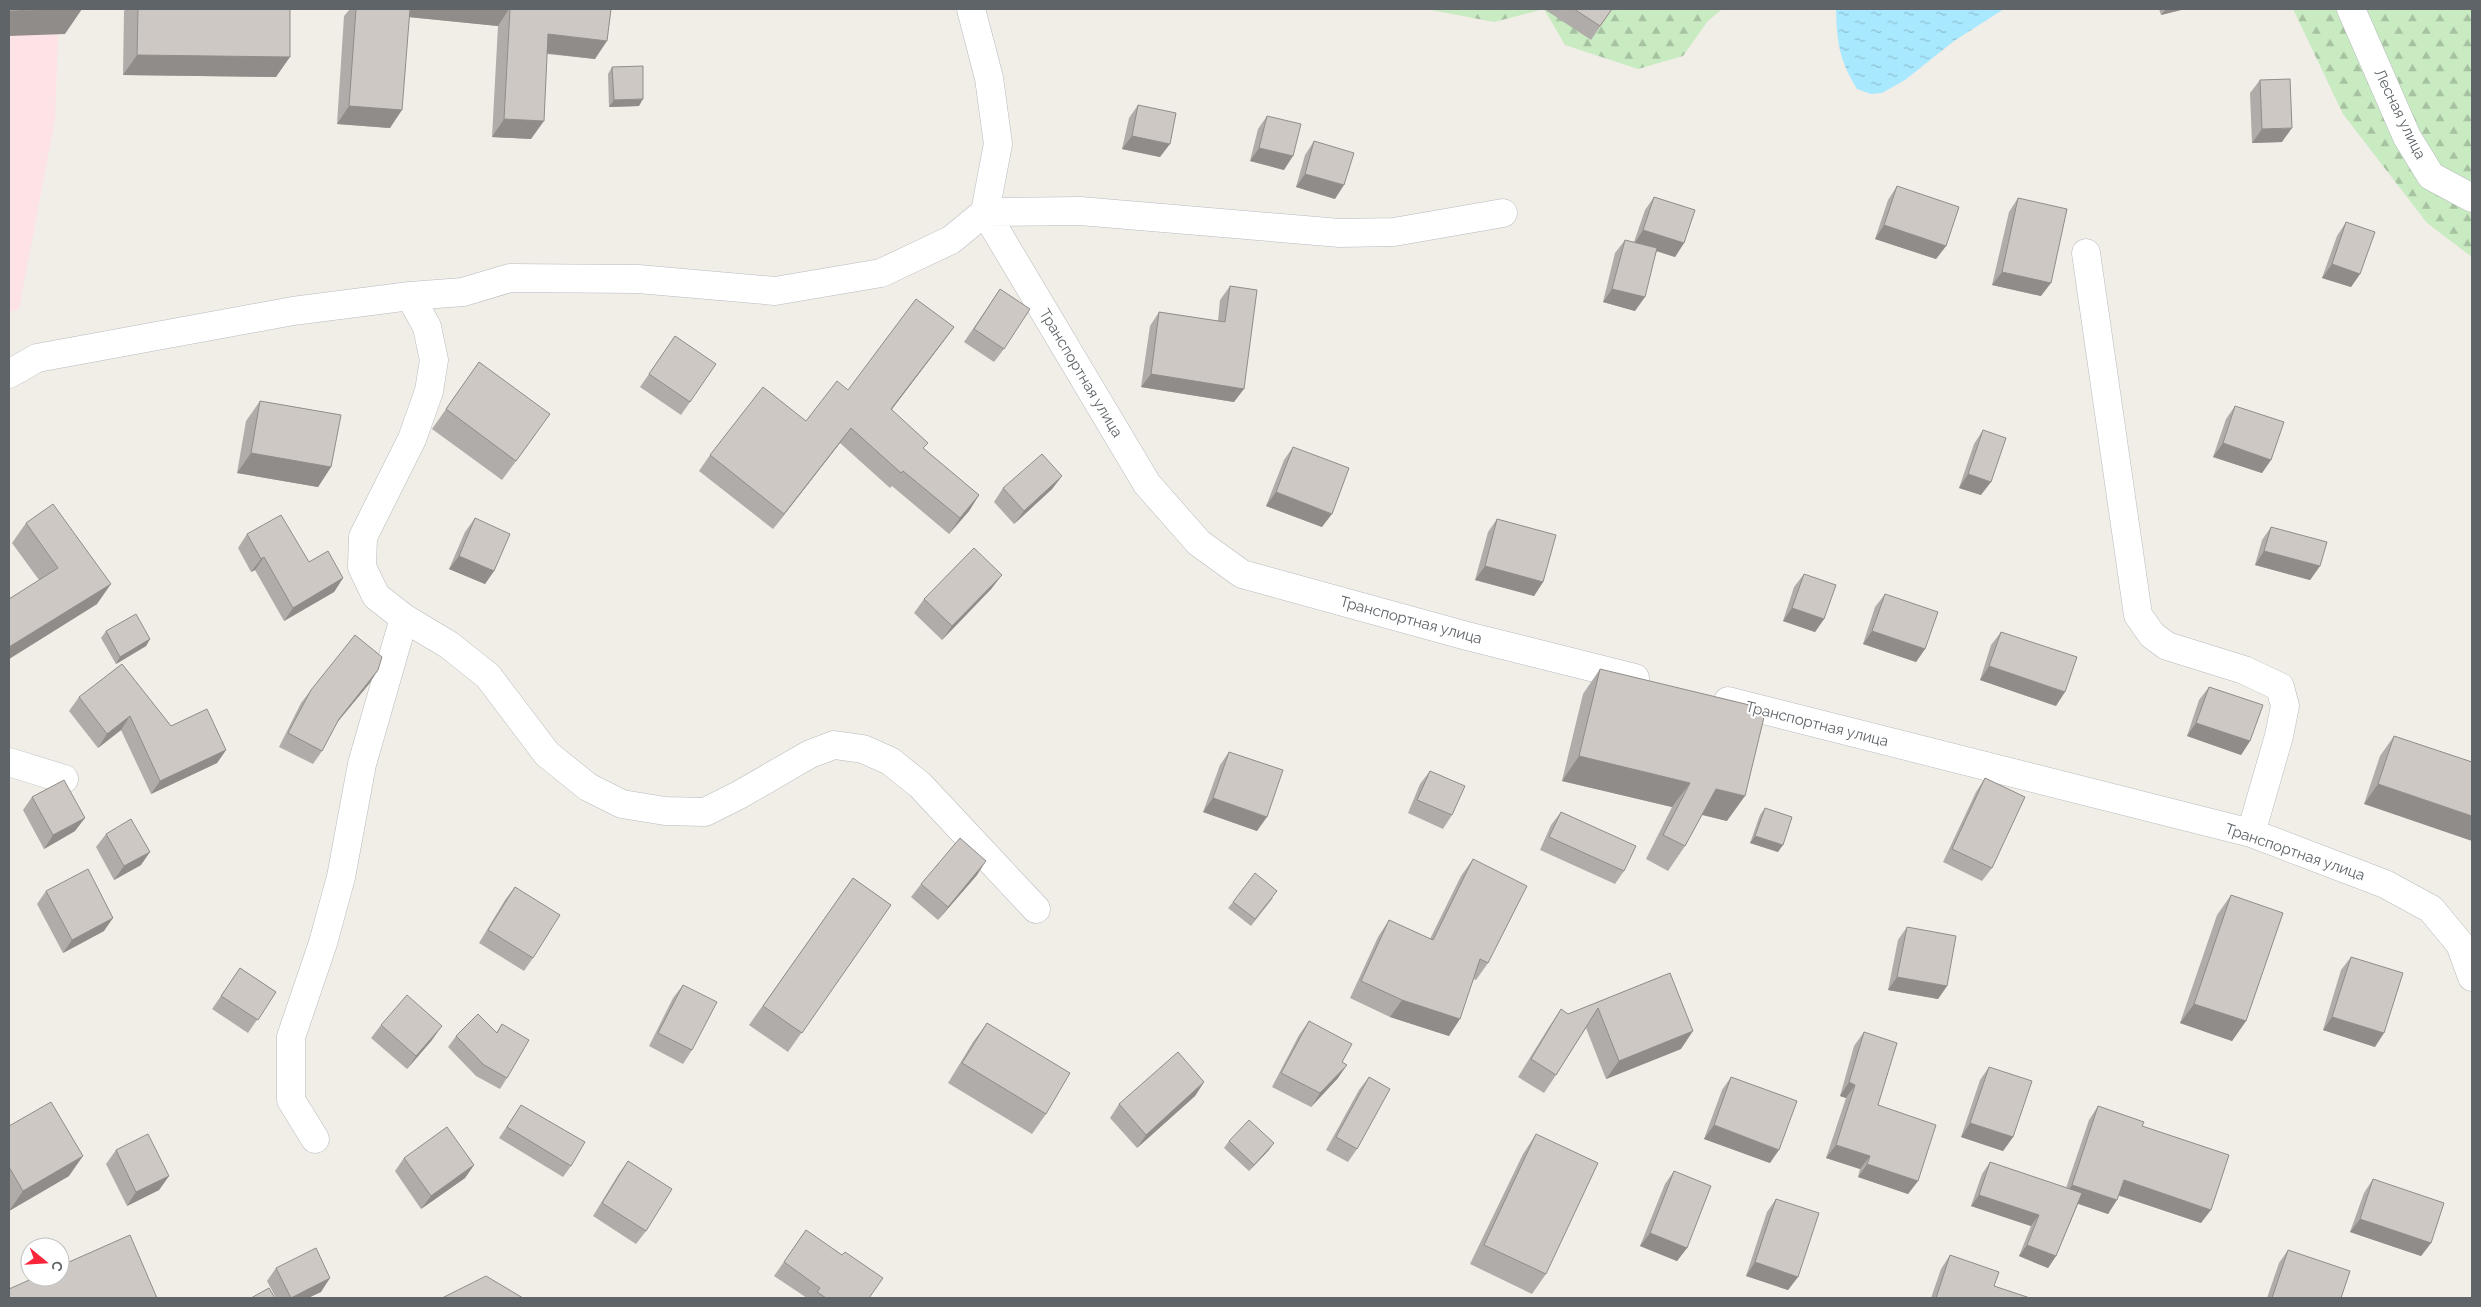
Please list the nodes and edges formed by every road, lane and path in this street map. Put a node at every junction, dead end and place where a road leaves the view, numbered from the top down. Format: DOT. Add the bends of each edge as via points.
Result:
graph roads {
  1 [pos="972,9"];
  2 [pos="2351,9"];
  3 [pos="2472,198"];
  4 [pos="985,212"];
  5 [pos="1503,213"];
  6 [pos="2086,253"];
  7 [pos="410,296"];
  8 [pos="9,374"];
  9 [pos="404,618"];
  10 [pos="1661,684"];
  11 [pos="1699,694"];
  12 [pos="9,762"];
  13 [pos="64,779"];
  14 [pos="2252,833"];
  15 [pos="1036,908"];
  16 [pos="2472,977"];
  17 [pos="315,1139"];
  1 -- 4 [label="street" via="989,78 998,144"];
  2 -- 3 [label="street, Лесная улица" via="2408,137 2431,176"];
  4 -- 5 [label="street" via="1080,211 1340,233 1394,232"];
  4 -- 7 [label="street" via="951,240 881,273 775,291 638,279 510,278 463,292"];
  4 -- 10 [label="street, Транспортная улица" via="1148,484 1199,543 1242,574 1467,636"];
  6 -- 14 [label="street" via="2138,615 2152,635 2167,646 2244,670 2280,687 2285,706"];
  7 -- 8 [label="street" via="292,311 37,358"];
  7 -- 9 [label="street" via="427,326 434,360 429,391 412,439 363,537 362,567 376,596"];
  9 -- 15 [label="street" via="449,645 488,676 547,754 588,787 622,804 665,811 705,812 810,754 834,745 863,749 890,761 920,785"];
  9 -- 17 [label="street" via="362,764 341,877 323,943 291,1037 291,1100"];
  11 -- 14 [label="street, Транспортная улица"];
  12 -- 13 [label="street"];
  14 -- 16 [label="street, Транспортная улица" via="2384,884 2431,909 2460,944"];
}
